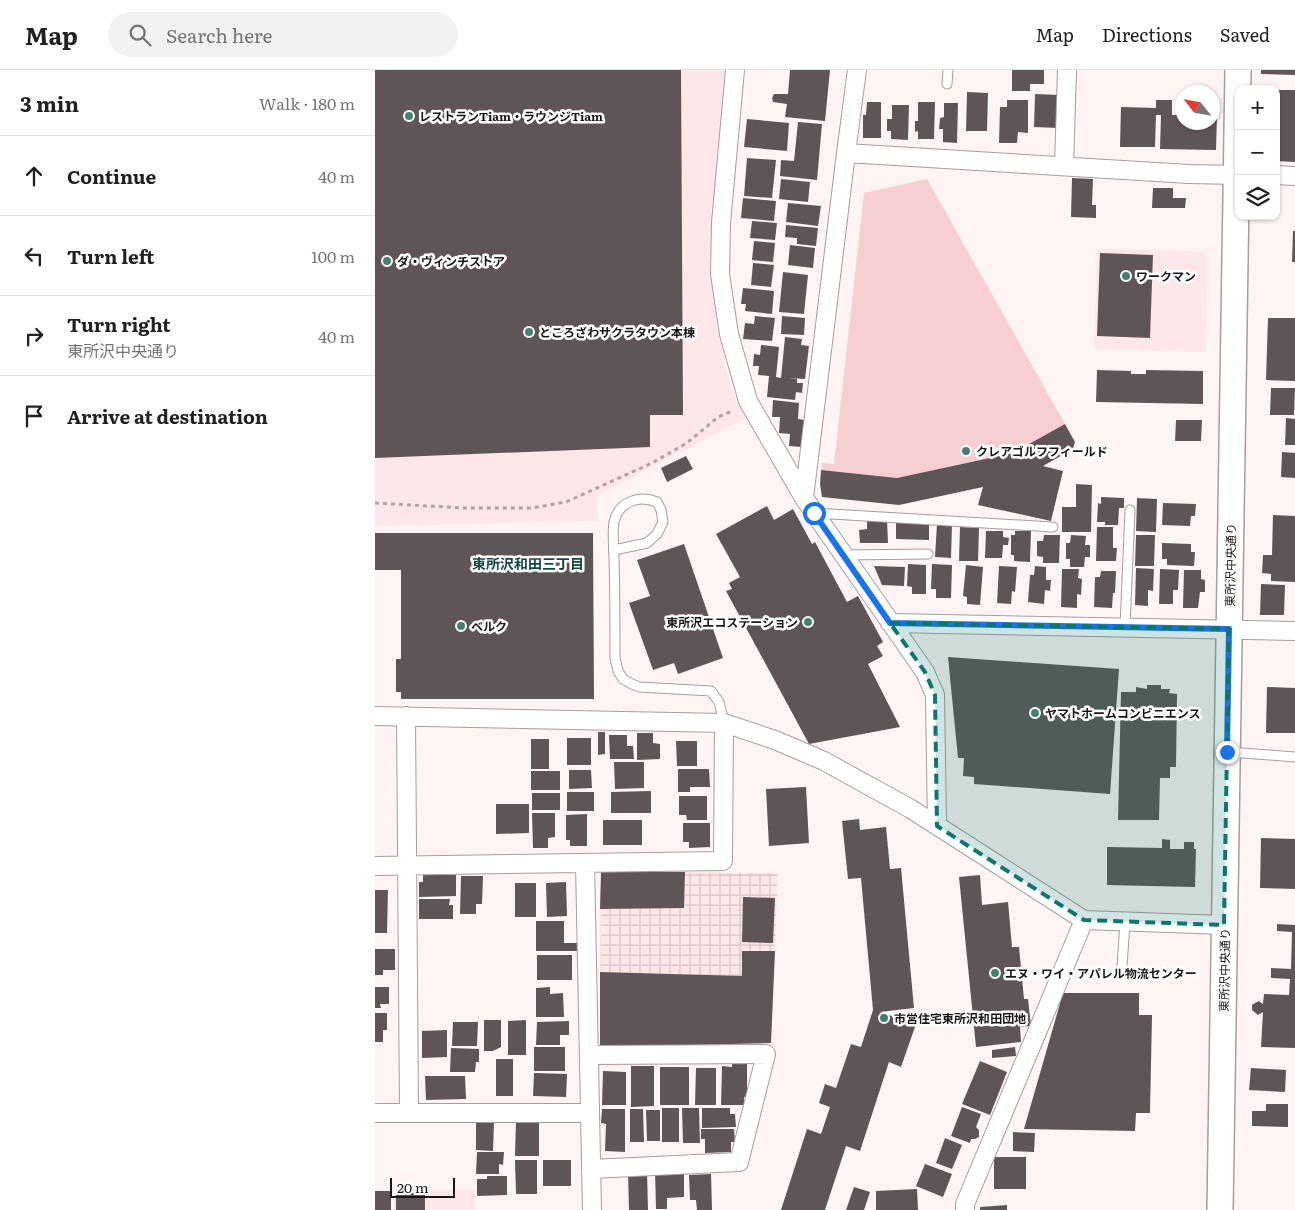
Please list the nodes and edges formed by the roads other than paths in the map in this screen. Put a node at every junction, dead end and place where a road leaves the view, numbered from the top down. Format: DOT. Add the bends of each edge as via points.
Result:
graph roads {
  1 [pos="735,70"];
  2 [pos="857,70"];
  3 [pos="947,70"];
  4 [pos="1067,70"];
  5 [pos="1238,70"];
  6 [pos="947,84"];
  7 [pos="1237,130"];
  8 [pos="846,152"];
  9 [pos="1064,166"];
  10 [pos="1235,175"];
  11 [pos="1280,175"];
  12 [pos="1295,176"];
  13 [pos="1236,220"];
  14 [pos="804,498"];
  15 [pos="1130,510"];
  16 [pos="814,513"];
  17 [pos="1053,527"];
  18 [pos="614,550"];
  19 [pos="928,554"];
  20 [pos="843,555"];
  21 [pos="890,623"];
  22 [pos="1125,627"];
  23 [pos="1229,629"];
  24 [pos="1295,631"];
  25 [pos="375,716"];
  26 [pos="406,716"];
  27 [pos="723,723"];
  28 [pos="1227,752"];
  29 [pos="1295,757"];
  30 [pos="937,826"];
  31 [pos="585,863"];
  32 [pos="375,866"];
  33 [pos="407,866"];
  34 [pos="1084,920"];
  35 [pos="1125,922"];
  36 [pos="1225,925"];
  37 [pos="1122,967"];
  38 [pos="589,1055"];
  39 [pos="375,1113"];
  40 [pos="409,1113"];
  41 [pos="590,1113"];
  42 [pos="591,1169"];
  43 [pos="592,1210"];
  44 [pos="965,1210"];
  45 [pos="1220,1210"];
  1 -- 14 [label="street" via="721,223 720,274 729,334 751,405"];
  2 -- 8 [label="street"];
  3 -- 6 [label="lane"];
  4 -- 9 [label="street"];
  5 -- 7 [label="street, 東所沢中央通り"];
  8 -- 9 [label="street"];
  8 -- 14 [label="street"];
  9 -- 10 [label="street"];
  11 -- 12 [label="street"];
  13 -- 23 [label="street, 東所沢中央通り"];
  14 -- 16 [label="street"];
  15 -- 22 [label="lane"];
  16 -- 17 [label="lane"];
  16 -- 20 [label="street"];
  18 -- 18 [label="lane" via="614,522 621,509 635,498 657,502 663,522 657,534 647,543"];
  18 -- 27 [label="lane" via="615,658 623,680 639,687 711,691 719,702"];
  19 -- 20 [label="lane"];
  20 -- 21 [label="street"];
  21 -- 22 [label="street"];
  21 -- 30 [label="street" via="925,672 935,695"];
  22 -- 23 [label="street"];
  23 -- 24 [label="street"];
  23 -- 28 [label="street, 東所沢中央通り"];
  25 -- 26 [label="street"];
  26 -- 27 [label="street"];
  26 -- 33 [label="street"];
  27 -- 30 [label="street" via="824,761"];
  27 -- 31 [label="street" via="723,861"];
  28 -- 29 [label="lane"];
  28 -- 36 [label="street, 東所沢中央通り"];
  30 -- 34 [label="street"];
  31 -- 33 [label="street"];
  31 -- 38 [label="street"];
  32 -- 33 [label="street"];
  33 -- 40 [label="street"];
  34 -- 35 [label="street"];
  34 -- 44 [label="street"];
  35 -- 36 [label="street"];
  35 -- 37 [label="lane"];
  36 -- 45 [label="street, 東所沢中央通り"];
  38 -- 41 [label="street"];
  38 -- 42 [label="street" via="766,1054 739,1162"];
  39 -- 40 [label="street"];
  40 -- 41 [label="street"];
  41 -- 42 [label="street"];
  42 -- 43 [label="street"];
}
